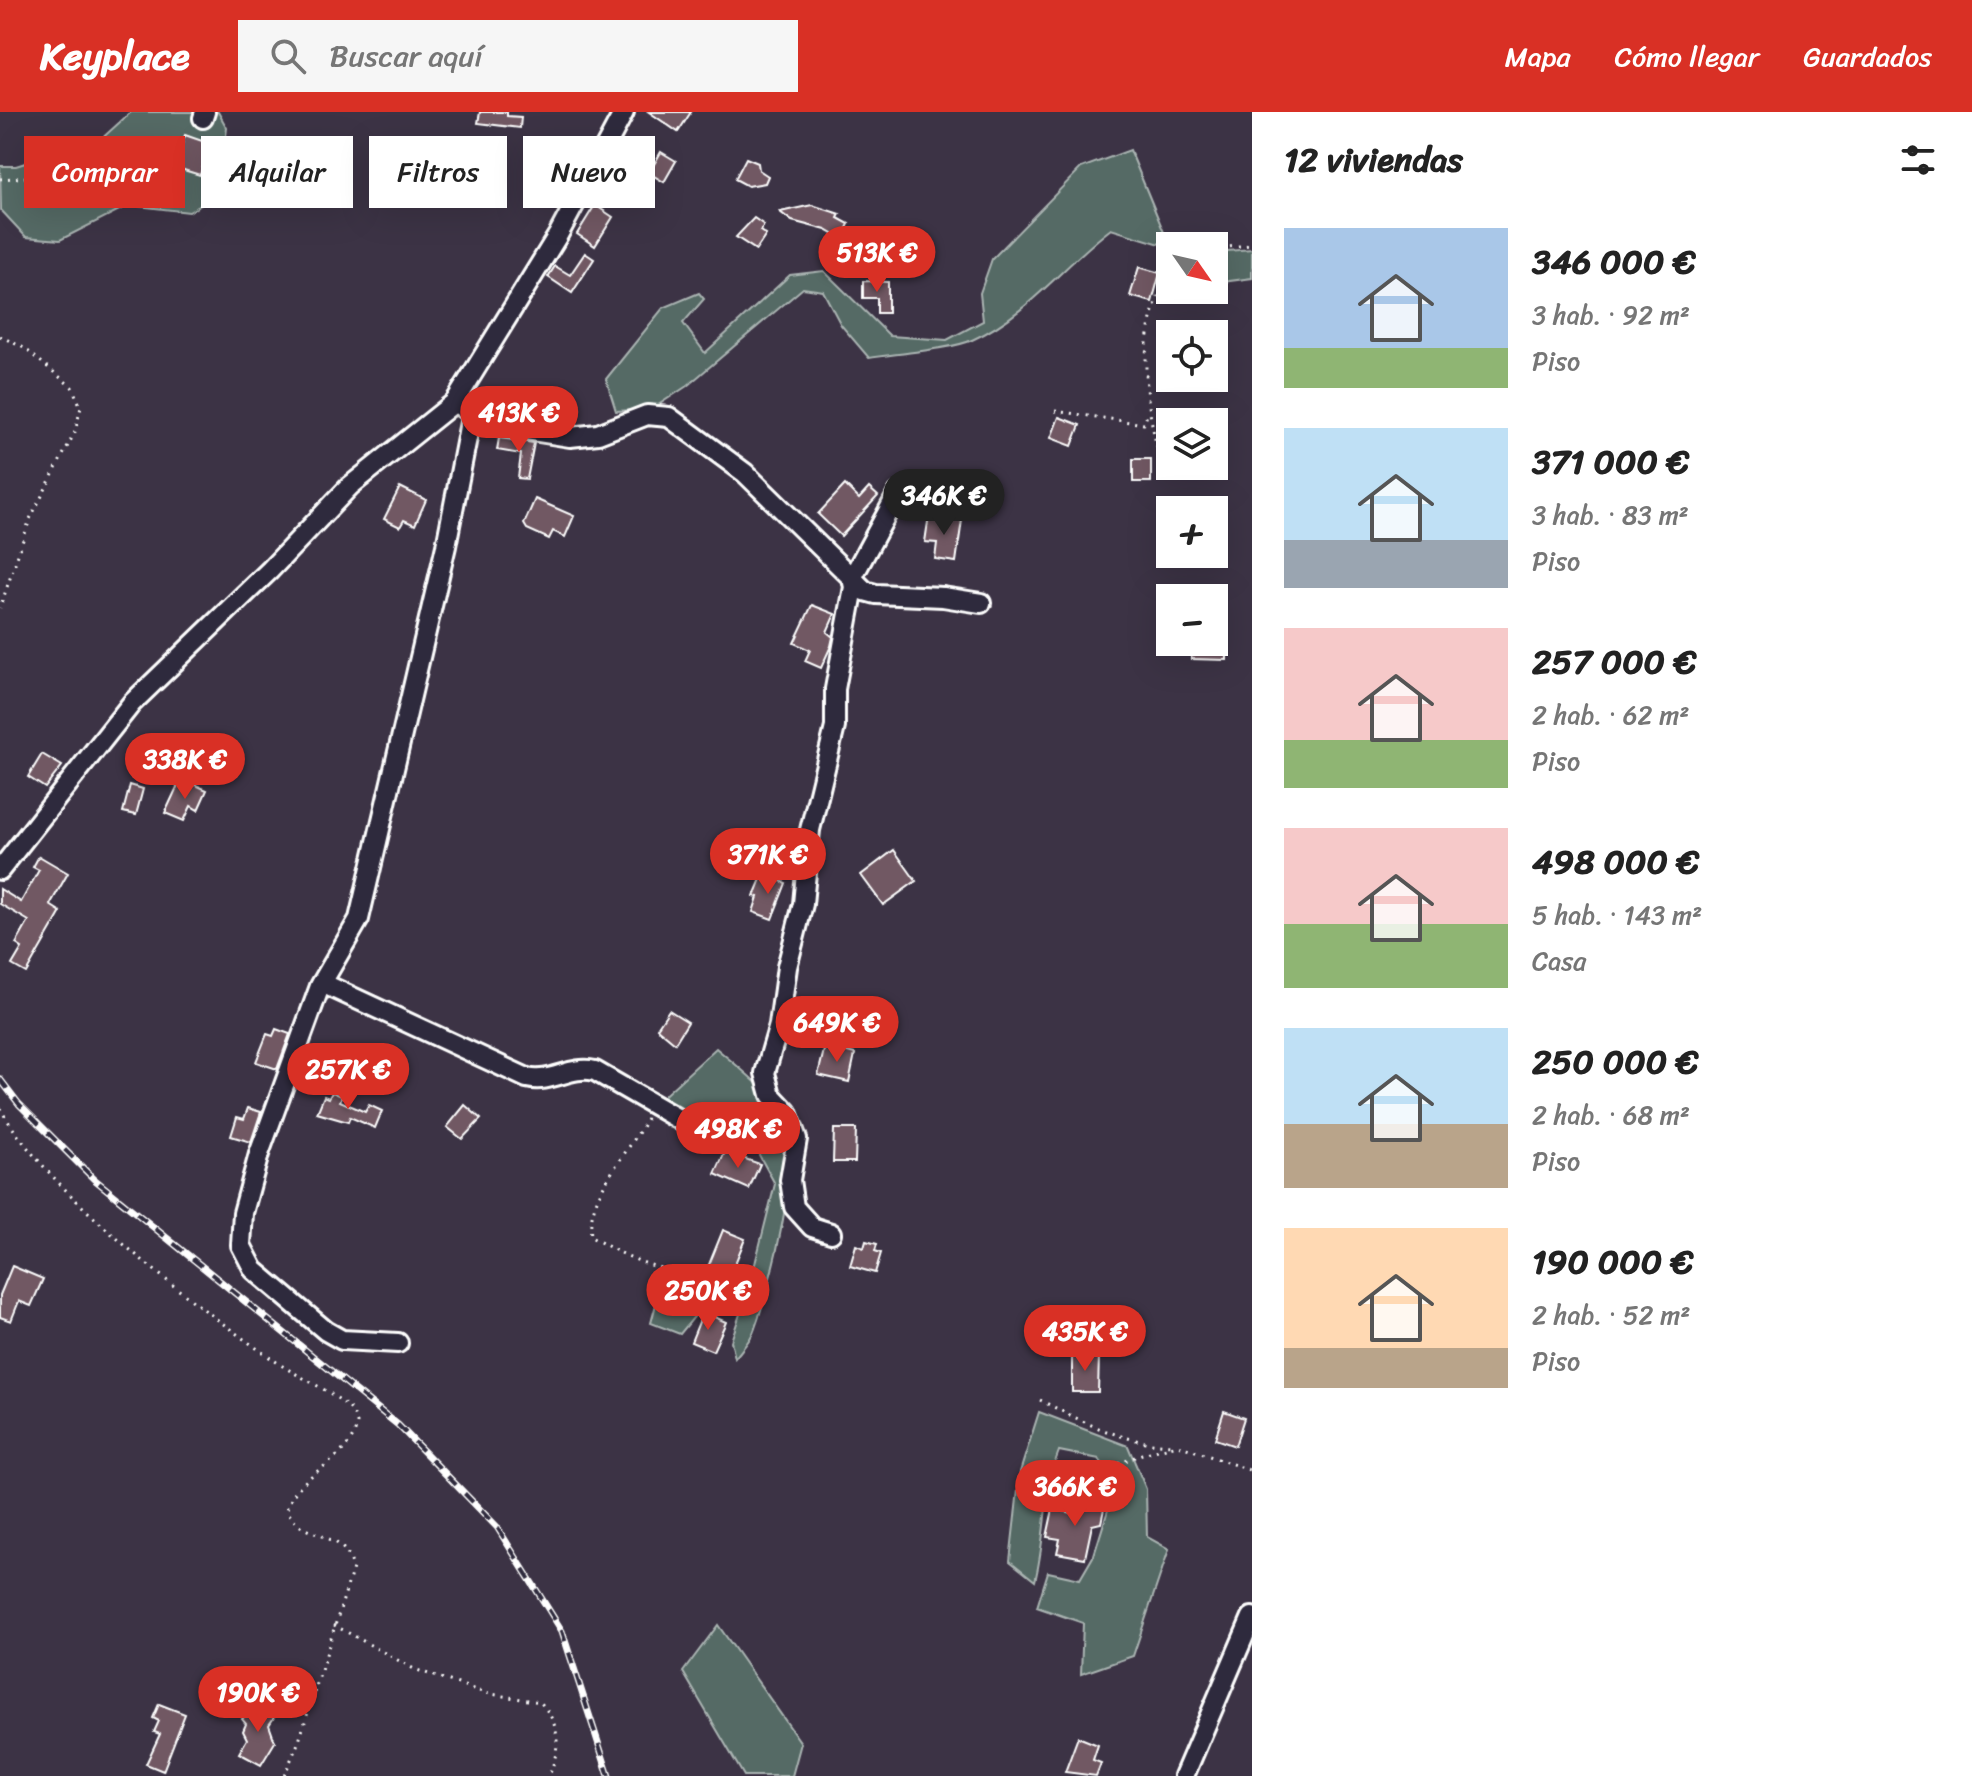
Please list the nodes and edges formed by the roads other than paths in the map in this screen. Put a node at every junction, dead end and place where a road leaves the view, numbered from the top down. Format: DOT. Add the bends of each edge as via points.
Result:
graph roads {
  1 [pos="624,112"];
  2 [pos="455,402"];
  3 [pos="471,417"];
  4 [pos="898,493"];
  5 [pos="852,578"];
  6 [pos="981,603"];
  7 [pos="0,870"];
  8 [pos="322,983"];
  9 [pos="731,1141"];
  10 [pos="831,1233"];
  11 [pos="398,1343"];
  12 [pos="1252,1617"];
  13 [pos="1184,1776"];
  1 -- 2 [label="street" via="558,235"];
  2 -- 3 [label="street"];
  2 -- 7 [label="street" via="350,486 132,703"];
  3 -- 5 [label="street" via="570,437 598,434 647,415 669,417 745,473"];
  3 -- 8 [label="street" via="359,919"];
  4 -- 5 [label="street"];
  5 -- 6 [label="street" via="876,594"];
  5 -- 10 [label="street" via="835,689 835,727 810,830 803,904 779,1025 765,1073 771,1095 787,1112 797,1139 790,1180 794,1207 812,1227"];
  8 -- 9 [label="street" via="527,1078 549,1080 583,1068 706,1135"];
  8 -- 11 [label="street" via="259,1154 241,1222 241,1245 267,1283 326,1331 358,1343"];
  12 -- 13 [label="street"];
}
